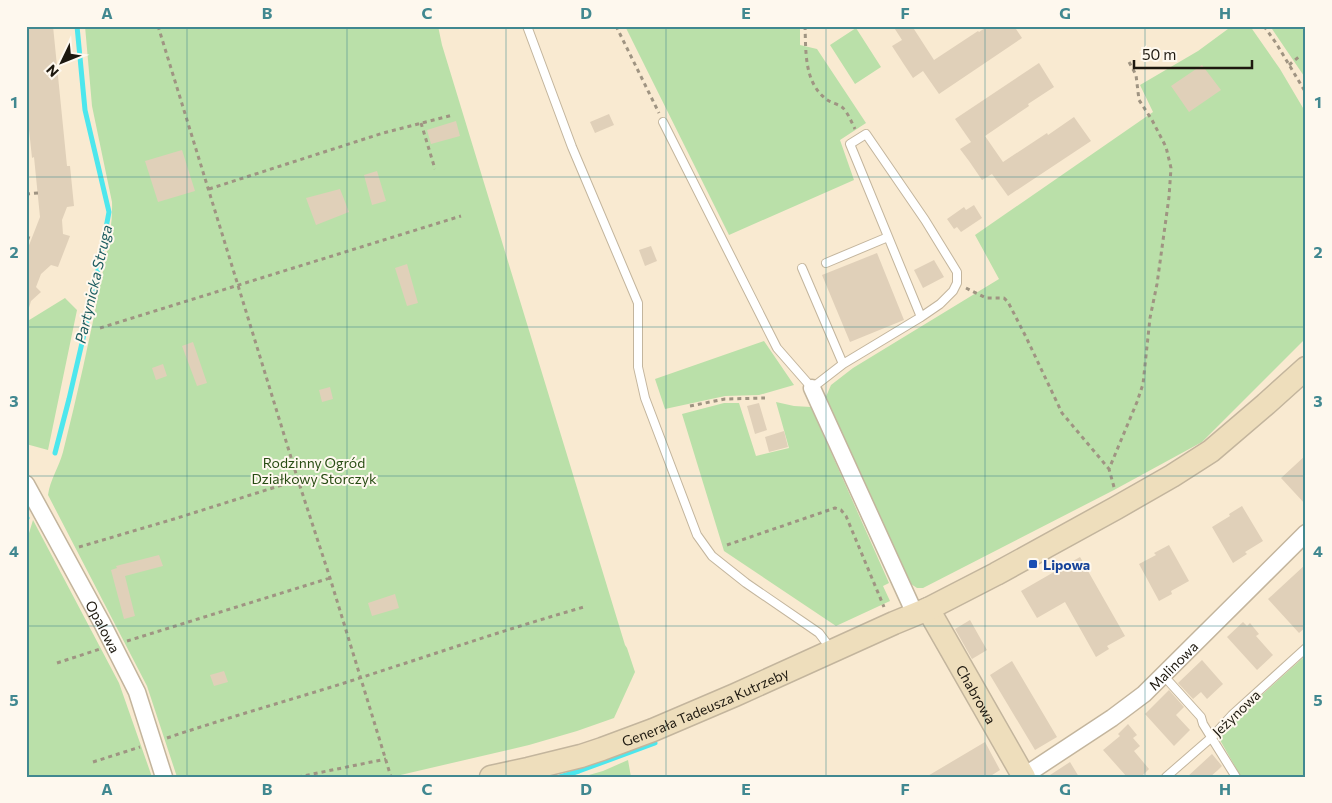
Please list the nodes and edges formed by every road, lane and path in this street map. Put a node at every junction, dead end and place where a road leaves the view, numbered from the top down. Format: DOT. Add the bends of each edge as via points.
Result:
graph roads {
  1 [pos="158,26"];
  2 [pos="528,26"];
  3 [pos="616,26"];
  4 [pos="805,26"];
  5 [pos="1264,26"];
  6 [pos="1301,55"];
  7 [pos="1128,60"];
  8 [pos="1289,65"];
  9 [pos="1306,93"];
  10 [pos="453,115"];
  11 [pos="663,122"];
  12 [pos="421,123"];
  13 [pos="860,138"];
  14 [pos="435,168"];
  15 [pos="209,189"];
  16 [pos="38,193"];
  17 [pos="26,194"];
  18 [pos="462,216"];
  19 [pos="26,237"];
  20 [pos="888,237"];
  21 [pos="32,239"];
  22 [pos="826,263"];
  23 [pos="802,268"];
  24 [pos="957,283"];
  25 [pos="238,285"];
  26 [pos="921,317"];
  27 [pos="100,328"];
  28 [pos="843,364"];
  29 [pos="1306,368"];
  30 [pos="812,388"];
  31 [pos="765,398"];
  32 [pos="690,406"];
  33 [pos="1109,469"];
  34 [pos="298,480"];
  35 [pos="26,484"];
  36 [pos="1116,508"];
  37 [pos="1306,533"];
  38 [pos="727,545"];
  39 [pos="79,547"];
  40 [pos="330,578"];
  41 [pos="883,604"];
  42 [pos="584,607"];
  43 [pos="919,613"];
  44 [pos="127,642"];
  45 [pos="105,646"];
  46 [pos="1306,648"];
  47 [pos="832,651"];
  48 [pos="57,663"];
  49 [pos="1164,675"];
  50 [pos="360,678"];
  51 [pos="1212,737"];
  52 [pos="159,741"];
  53 [pos="386,759"];
  54 [pos="93,762"];
  55 [pos="1231,769"];
  56 [pos="1024,776"];
  57 [pos="164,777"];
  58 [pos="298,777"];
  59 [pos="391,777"];
  60 [pos="491,777"];
  61 [pos="1166,777"];
  62 [pos="1227,777"];
  63 [pos="1236,777"];
  1 -- 15 [label="path"];
  2 -- 47 [label="lane" via="572,147 638,303 638,367 645,398 697,535 712,556 819,633"];
  3 -- 11 [label="path"];
  4 -- 13 [label="path" via="810,79 827,100 844,109"];
  5 -- 8 [label="path"];
  6 -- 8 [label="path"];
  7 -- 33 [label="path" via="1136,75 1139,100 1166,147 1171,168 1143,384"];
  8 -- 9 [label="path"];
  10 -- 12 [label="path"];
  11 -- 30 [label="lane" via="777,348"];
  12 -- 14 [label="path"];
  12 -- 15 [label="path"];
  13 -- 20 [label="lane" via="850,144"];
  13 -- 24 [label="lane" via="866,134 930,228 957,272"];
  15 -- 25 [label="path"];
  16 -- 17 [label="path"];
  18 -- 25 [label="path"];
  19 -- 21 [label="path"];
  20 -- 22 [label="lane"];
  20 -- 26 [label="lane"];
  23 -- 28 [label="lane"];
  24 -- 26 [label="lane" via="940,304"];
  24 -- 33 [label="path" via="982,297 1004,298 1008,302 1062,413"];
  25 -- 27 [label="path"];
  25 -- 34 [label="path"];
  26 -- 28 [label="lane"];
  28 -- 30 [label="lane"];
  29 -- 36 [label="street" via="1211,451"];
  30 -- 43 [label="street"];
  31 -- 32 [label="path" via="725,399"];
  33 -- 36 [label="path"];
  34 -- 39 [label="path"];
  34 -- 40 [label="path"];
  35 -- 52 [label="street, Opalowa" via="102,623"];
  36 -- 43 [label="street"];
  37 -- 49 [label="street, Malinowa"];
  38 -- 41 [label="path" via="835,508 841,510"];
  40 -- 44 [label="path"];
  40 -- 50 [label="path"];
  42 -- 50 [label="path"];
  43 -- 47 [label="street, Generała Tadeusza Kutrzeby"];
  43 -- 56 [label="street, Chabrowa"];
  45 -- 48 [label="path"];
  46 -- 51 [label="lane, Jeżynowa"];
  47 -- 60 [label="street, Generała Tadeusza Kutrzeby" via="602,750"];
  49 -- 51 [label="lane" via="1201,717"];
  49 -- 56 [label="street, Malinowa" via="1112,718"];
  50 -- 52 [label="path"];
  50 -- 53 [label="path"];
  51 -- 55 [label="lane"];
  51 -- 61 [label="lane, Jeżynowa"];
  52 -- 54 [label="path"];
  52 -- 57 [label="street, Opalowa"];
  53 -- 58 [label="path"];
  53 -- 59 [label="path"];
  55 -- 62 [label="lane"];
  55 -- 63 [label="lane"];
}
